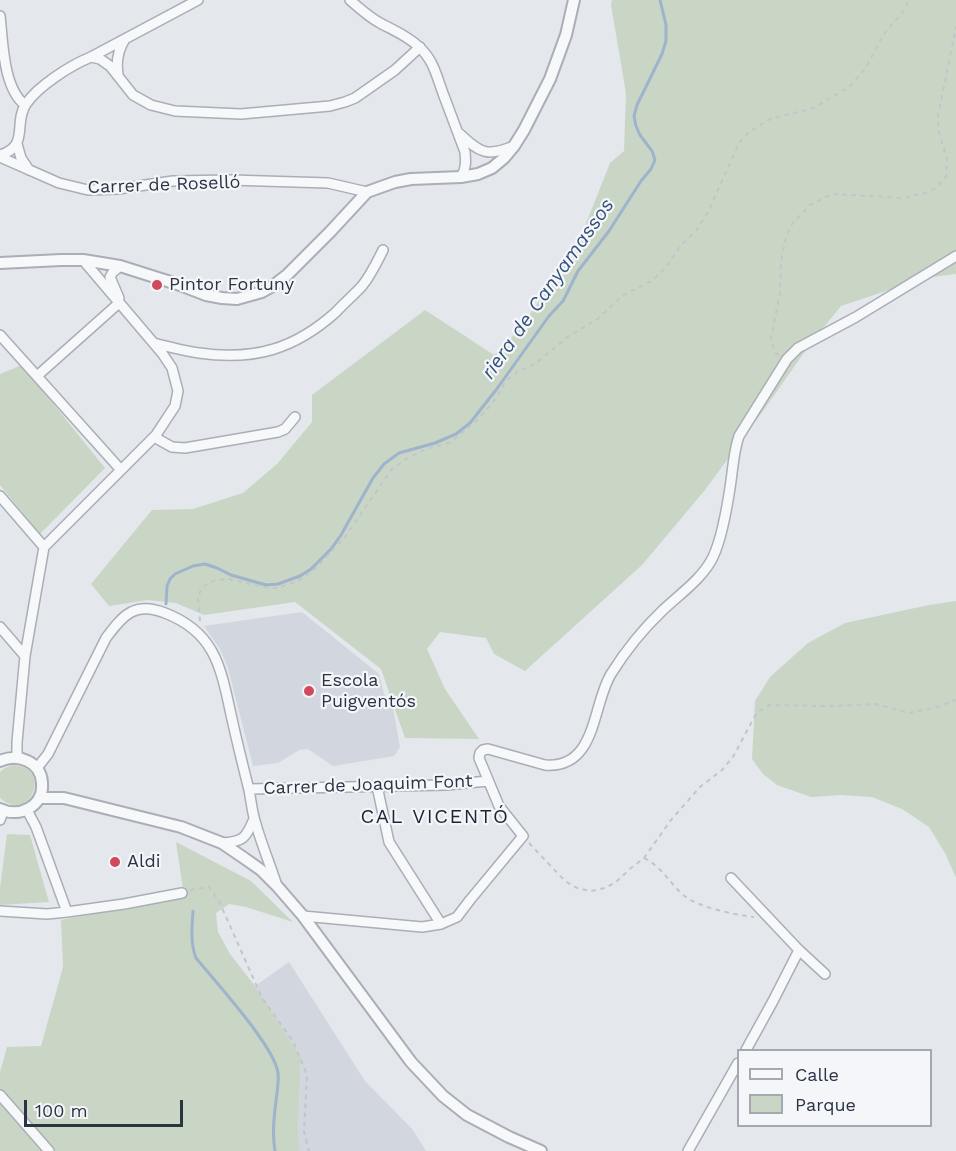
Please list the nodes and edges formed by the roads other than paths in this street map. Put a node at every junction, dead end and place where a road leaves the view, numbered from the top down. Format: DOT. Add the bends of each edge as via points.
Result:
graph roads {
  1 [pos="198,0"];
  2 [pos="350,0"];
  3 [pos="574,0"];
  4 [pos="0,16"];
  5 [pos="124,39"];
  6 [pos="420,47"];
  7 [pos="2,50"];
  8 [pos="91,57"];
  9 [pos="118,76"];
  10 [pos="25,105"];
  11 [pos="458,133"];
  12 [pos="17,144"];
  13 [pos="514,147"];
  14 [pos="0,156"];
  15 [pos="29,170"];
  16 [pos="461,177"];
  17 [pos="367,192"];
  18 [pos="383,250"];
  19 [pos="956,256"];
  20 [pos="83,260"];
  21 [pos="0,263"];
  22 [pos="120,266"];
  23 [pos="121,305"];
  24 [pos="0,335"];
  25 [pos="154,343"];
  26 [pos="36,376"];
  27 [pos="295,417"];
  28 [pos="154,437"];
  29 [pos="121,470"];
  30 [pos="0,496"];
  31 [pos="44,547"];
  32 [pos="0,627"];
  33 [pos="25,656"];
  34 [pos="17,758"];
  35 [pos="0,761"];
  36 [pos="37,768"];
  37 [pos="488,781"];
  38 [pos="42,783"];
  39 [pos="377,786"];
  40 [pos="249,789"];
  41 [pos="39,798"];
  42 [pos="64,798"];
  43 [pos="27,810"];
  44 [pos="1,813"];
  45 [pos="254,819"];
  46 [pos="222,843"];
  47 [pos="731,878"];
  48 [pos="277,886"];
  49 [pos="182,892"];
  50 [pos="0,911"];
  51 [pos="68,912"];
  52 [pos="303,916"];
  53 [pos="441,924"];
  54 [pos="799,950"];
  55 [pos="825,974"];
  56 [pos="747,1049"];
  57 [pos="737,1065"];
  58 [pos="0,1095"];
  59 [pos="49,1151"];
  60 [pos="540,1151"];
  61 [pos="688,1151"];
  1 -- 5 [label="street"];
  2 -- 6 [label="street"];
  3 -- 13 [label="street" via="550,79"];
  4 -- 7 [label="street"];
  5 -- 8 [label="street"];
  5 -- 9 [label="street" via="116,67"];
  6 -- 9 [label="street" via="355,98 330,106 259,113 161,108 132,95"];
  6 -- 11 [label="street" via="436,72"];
  7 -- 10 [label="street" via="11,87"];
  8 -- 9 [label="street" via="105,62"];
  8 -- 10 [label="street" via="52,80"];
  10 -- 12 [label="street"];
  11 -- 13 [label="street" via="473,147 486,152"];
  11 -- 16 [label="street" via="466,162"];
  12 -- 14 [label="street"];
  12 -- 15 [label="street"];
  13 -- 16 [label="street" via="492,168"];
  14 -- 15 [label="street, Carrer de Roselló"];
  15 -- 17 [label="street, Carrer de Roselló" via="88,190 173,181 231,180 328,183"];
  16 -- 17 [label="street" via="411,178"];
  17 -- 22 [label="street" via="288,275 249,297 206,295"];
  18 -- 25 [label="street" via="362,286 324,323 289,344 249,355 220,355"];
  19 -- 37 [label="street" via="804,344 787,359 736,443 719,538 711,560 625,653 606,683 583,748 568,762 553,765 483,750 479,758"];
  20 -- 21 [label="street"];
  20 -- 22 [label="street"];
  20 -- 23 [label="street"];
  22 -- 23 [label="street" via="110,277"];
  23 -- 25 [label="street"];
  23 -- 26 [label="street"];
  24 -- 26 [label="street"];
  25 -- 28 [label="street" via="172,368 178,391 175,406"];
  26 -- 29 [label="street"];
  27 -- 28 [label="street" via="278,432 185,448 172,447"];
  28 -- 29 [label="street"];
  29 -- 31 [label="street"];
  30 -- 31 [label="street"];
  31 -- 33 [label="street"];
  32 -- 33 [label="street"];
  33 -- 34 [label="street"];
  34 -- 35 [label="street"];
  34 -- 36 [label="street"];
  36 -- 38 [label="street"];
  36 -- 40 [label="street" via="116,624 135,610 155,609 183,621 212,652 225,682"];
  37 -- 39 [label="street, Carrer de Joaquim Font"];
  37 -- 53 [label="street" via="499,806 523,836 457,917"];
  38 -- 41 [label="street"];
  38 -- 42 [label="street"];
  39 -- 40 [label="street, Carrer de Joaquim Font"];
  39 -- 53 [label="street" via="388,842"];
  40 -- 45 [label="street"];
  41 -- 42 [label="street"];
  41 -- 43 [label="street"];
  42 -- 46 [label="street" via="181,827"];
  43 -- 44 [label="street"];
  43 -- 51 [label="street"];
  45 -- 46 [label="street" via="244,838"];
  45 -- 48 [label="street"];
  46 -- 48 [label="street"];
  47 -- 54 [label="street"];
  48 -- 52 [label="street"];
  49 -- 51 [label="street"];
  50 -- 51 [label="street"];
  52 -- 53 [label="street" via="422,927"];
  52 -- 60 [label="street" via="411,1062 442,1096 467,1115"];
  54 -- 55 [label="street"];
  54 -- 56 [label="street"];
  57 -- 61 [label="street"];
  58 -- 59 [label="street"];
}
